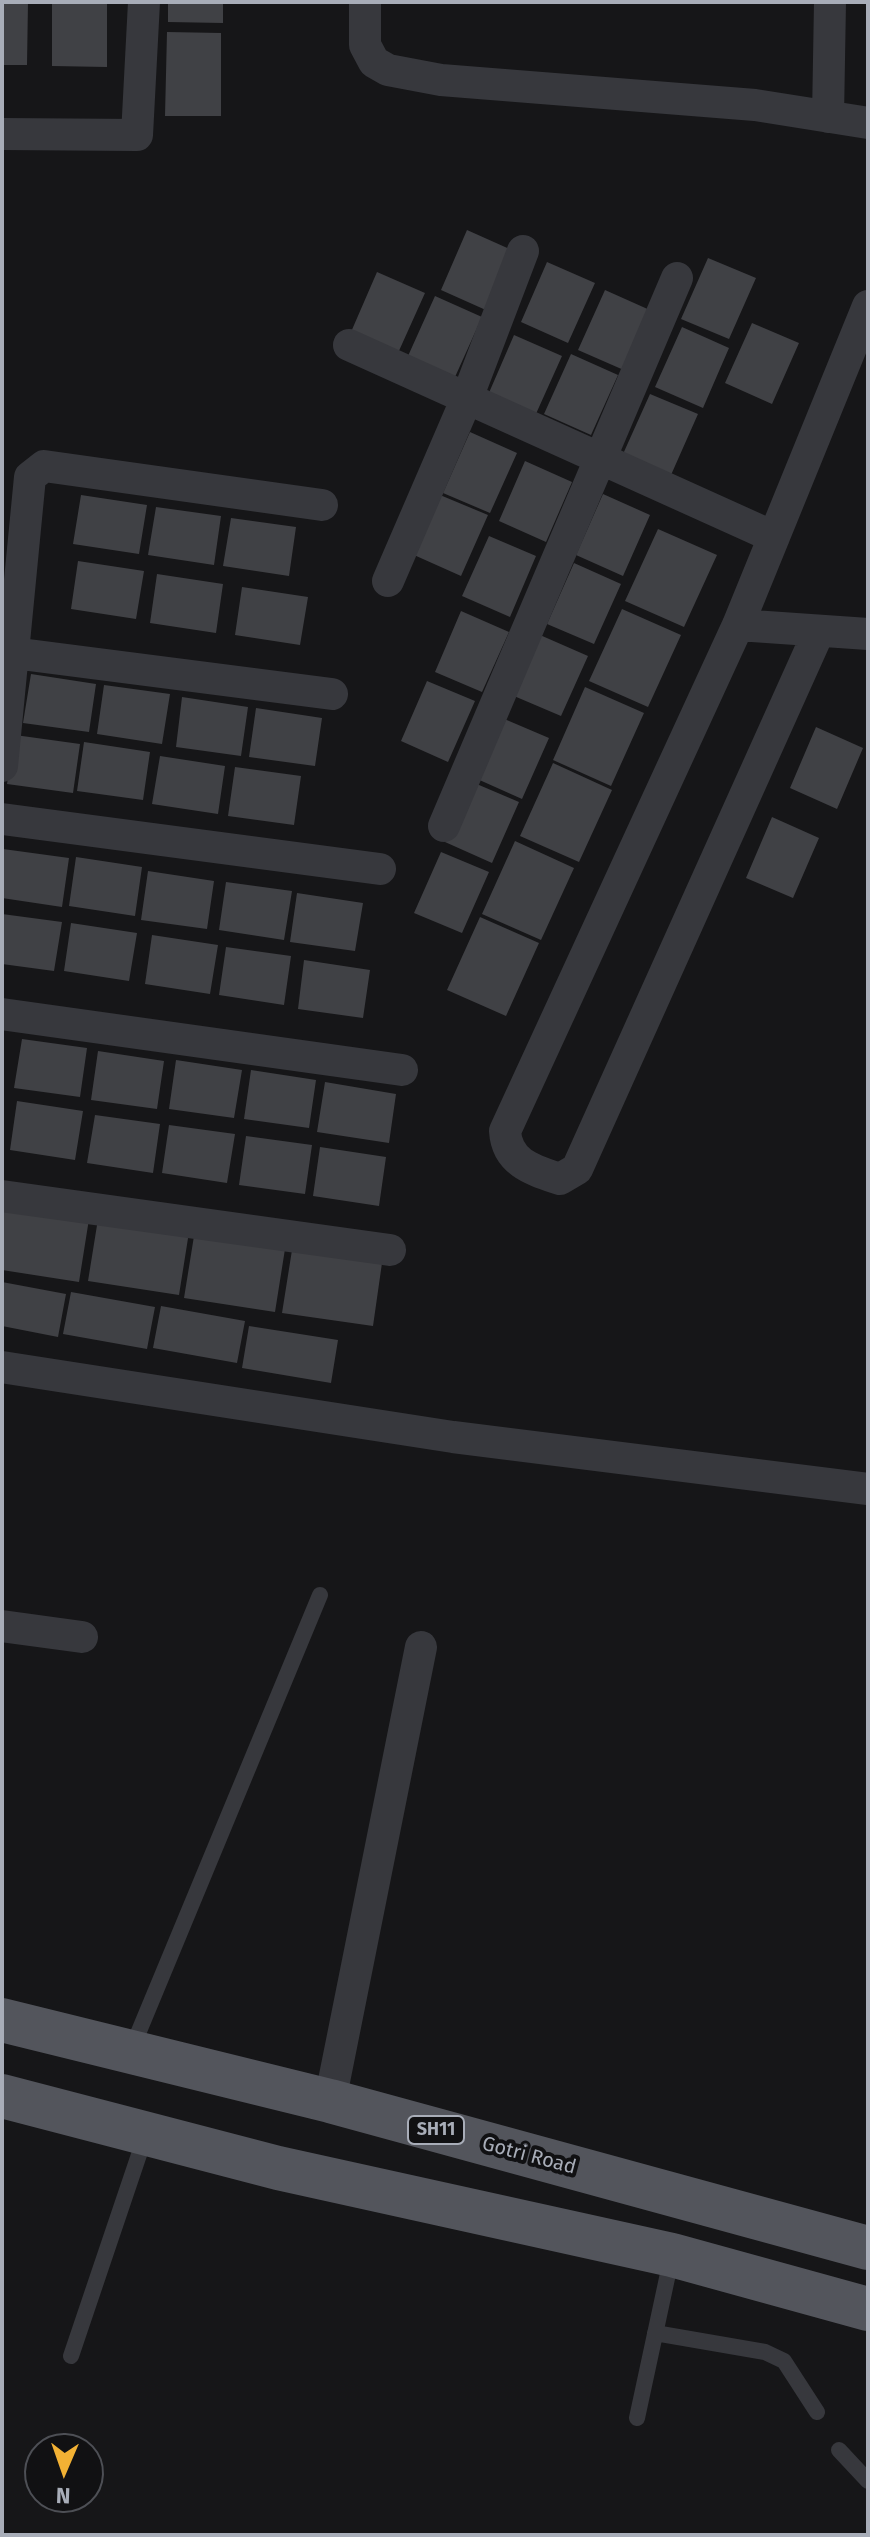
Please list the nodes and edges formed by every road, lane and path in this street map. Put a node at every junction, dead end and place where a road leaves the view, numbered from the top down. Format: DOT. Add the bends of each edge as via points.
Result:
graph roads {
  1 [pos="144,2"];
  2 [pos="365,2"];
  3 [pos="830,2"];
  4 [pos="828,117"];
  5 [pos="868,123"];
  6 [pos="2,134"];
  7 [pos="523,251"];
  8 [pos="677,278"];
  9 [pos="868,306"];
  10 [pos="349,345"];
  11 [pos="467,398"];
  12 [pos="601,459"];
  13 [pos="322,505"];
  14 [pos="774,537"];
  15 [pos="388,581"];
  16 [pos="738,625"];
  17 [pos="819,631"];
  18 [pos="868,634"];
  19 [pos="13,653"];
  20 [pos="332,694"];
  21 [pos="2,766"];
  22 [pos="2,819"];
  23 [pos="444,826"];
  24 [pos="380,869"];
  25 [pos="2,1014"];
  26 [pos="402,1070"];
  27 [pos="2,1196"];
  28 [pos="390,1250"];
  29 [pos="2,1367"];
  30 [pos="868,1489"];
  31 [pos="320,1595"];
  32 [pos="2,1626"];
  33 [pos="82,1637"];
  34 [pos="421,1647"];
  35 [pos="2,2020"];
  36 [pos="129,2054"];
  37 [pos="2,2096"];
  38 [pos="330,2101"];
  39 [pos="146,2133"];
  40 [pos="868,2248"];
  41 [pos="672,2255"];
  42 [pos="868,2309"];
  43 [pos="655,2333"];
  44 [pos="71,2356"];
  45 [pos="817,2412"];
  46 [pos="637,2418"];
  47 [pos="839,2450"];
  48 [pos="868,2481"];
  1 -- 6 [label="street" via="137,135"];
  2 -- 4 [label="street" via="365,45 374,62 388,70 441,80 755,105"];
  3 -- 4 [label="street"];
  4 -- 5 [label="street"];
  7 -- 11 [label="street"];
  8 -- 12 [label="street"];
  9 -- 14 [label="street"];
  10 -- 11 [label="street"];
  11 -- 12 [label="street"];
  11 -- 15 [label="street"];
  12 -- 14 [label="street"];
  12 -- 23 [label="street"];
  13 -- 19 [label="street" via="44,466 30,477"];
  14 -- 16 [label="street"];
  16 -- 17 [label="street"];
  16 -- 17 [label="street" via="505,1131 506,1148 519,1163 540,1173 560,1179 577,1169"];
  17 -- 18 [label="street"];
  19 -- 20 [label="street"];
  19 -- 21 [label="street"];
  22 -- 24 [label="street"];
  25 -- 26 [label="street"];
  27 -- 28 [label="street"];
  29 -- 30 [label="street" via="453,1437"];
  31 -- 36 [label="lane"];
  32 -- 33 [label="street"];
  34 -- 38 [label="street"];
  35 -- 36 [label="main road, Gotri Road / SH11"];
  36 -- 38 [label="main road, Gotri Road / SH11"];
  37 -- 39 [label="main road"];
  38 -- 40 [label="main road, Gotri Road / SH11"];
  39 -- 41 [label="main road" via="278,2168"];
  39 -- 44 [label="lane"];
  41 -- 42 [label="main road"];
  41 -- 43 [label="lane"];
  43 -- 45 [label="lane" via="765,2352 784,2361"];
  43 -- 46 [label="lane"];
  47 -- 48 [label="lane"];
}
